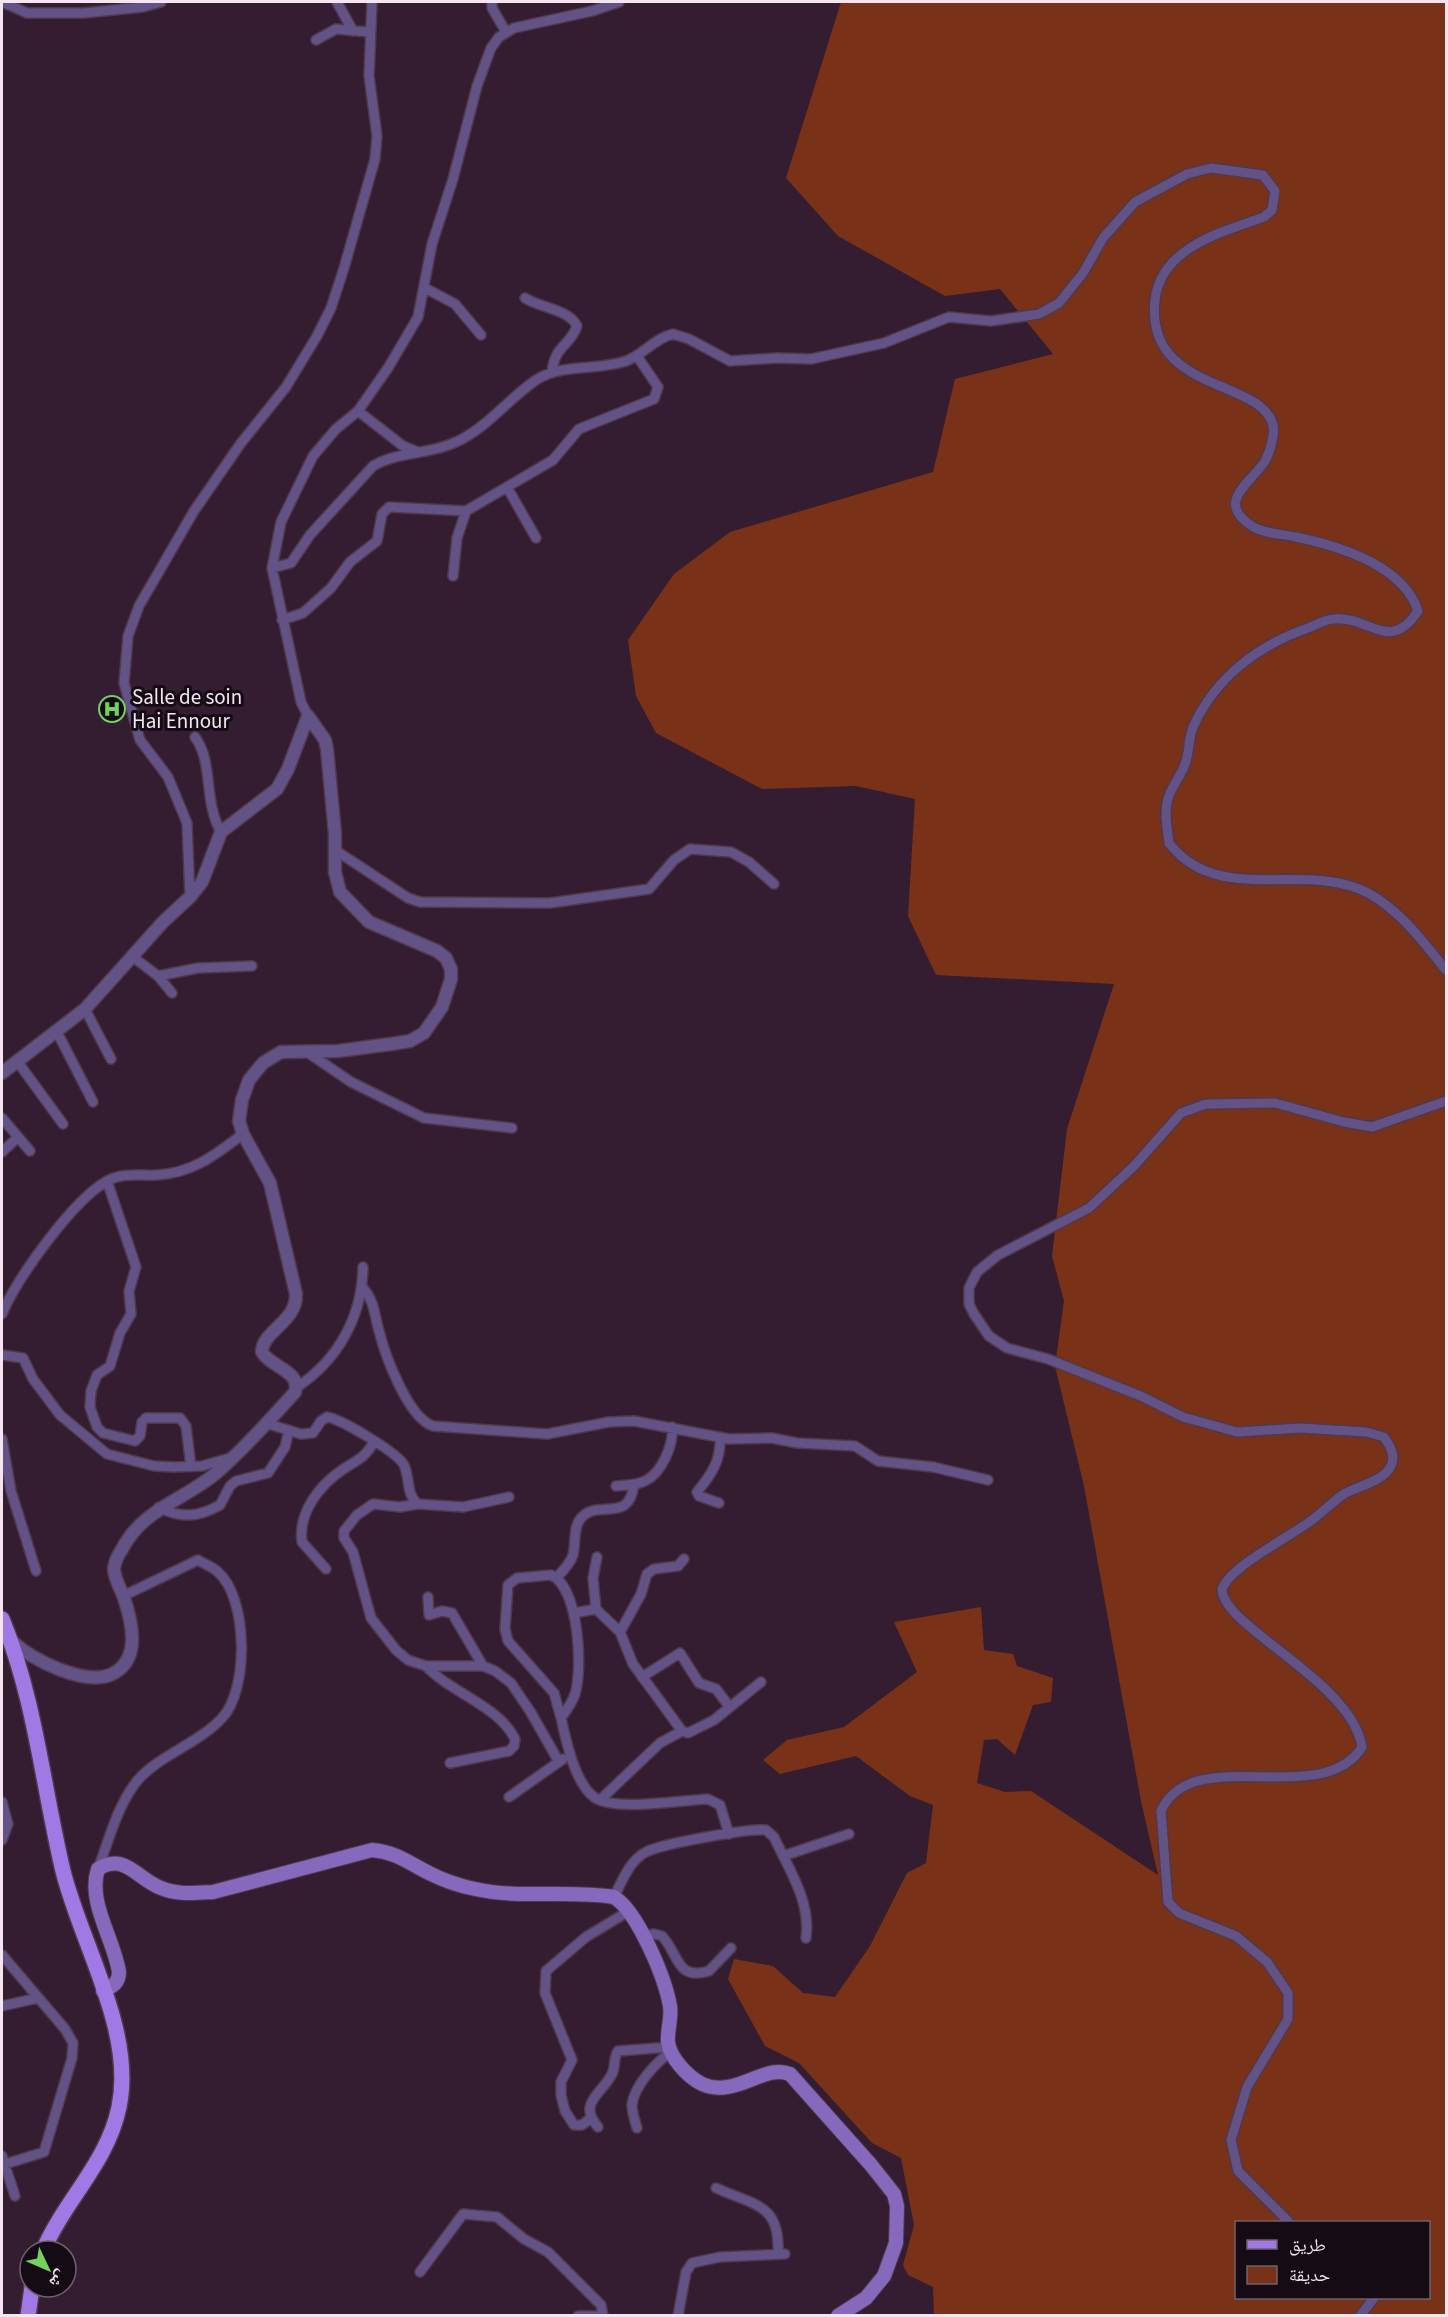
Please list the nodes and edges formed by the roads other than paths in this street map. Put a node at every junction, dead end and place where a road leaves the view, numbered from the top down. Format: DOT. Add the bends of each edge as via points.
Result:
graph roads {
  1 [pos="2,2"];
  2 [pos="161,2"];
  3 [pos="338,2"];
  4 [pos="372,2"];
  5 [pos="492,2"];
  6 [pos="620,2"];
  7 [pos="353,31"];
  8 [pos="369,32"];
  9 [pos="507,32"];
  10 [pos="316,40"];
  11 [pos="425,288"];
  12 [pos="525,298"];
  13 [pos="481,335"];
  14 [pos="637,356"];
  15 [pos="552,372"];
  16 [pos="358,411"];
  17 [pos="419,452"];
  18 [pos="507,488"];
  19 [pos="466,511"];
  20 [pos="536,538"];
  21 [pos="272,568"];
  22 [pos="453,576"];
  23 [pos="282,620"];
  24 [pos="308,716"];
  25 [pos="195,737"];
  26 [pos="220,832"];
  27 [pos="335,850"];
  28 [pos="774,884"];
  29 [pos="190,897"];
  30 [pos="133,957"];
  31 [pos="252,966"];
  32 [pos="1446,970"];
  33 [pos="158,976"];
  34 [pos="172,993"];
  35 [pos="85,1009"];
  36 [pos="57,1032"];
  37 [pos="307,1052"];
  38 [pos="111,1059"];
  39 [pos="17,1061"];
  40 [pos="2,1073"];
  41 [pos="1446,1101"];
  42 [pos="93,1102"];
  43 [pos="2,1118"];
  44 [pos="63,1124"];
  45 [pos="512,1128"];
  46 [pos="243,1134"];
  47 [pos="18,1137"];
  48 [pos="30,1151"];
  49 [pos="2,1152"];
  50 [pos="107,1181"];
  51 [pos="363,1267"];
  52 [pos="363,1288"];
  53 [pos="2,1314"];
  54 [pos="2,1355"];
  55 [pos="297,1387"];
  56 [pos="265,1424"];
  57 [pos="672,1427"];
  58 [pos="289,1430"];
  59 [pos="720,1438"];
  60 [pos="2,1439"];
  61 [pos="374,1442"];
  62 [pos="230,1458"];
  63 [pos="191,1467"];
  64 [pos="988,1480"];
  65 [pos="634,1484"];
  66 [pos="616,1486"];
  67 [pos="509,1497"];
  68 [pos="719,1503"];
  69 [pos="418,1504"];
  70 [pos="159,1508"];
  71 [pos="597,1557"];
  72 [pos="684,1559"];
  73 [pos="326,1569"];
  74 [pos="36,1571"];
  75 [pos="556,1577"];
  76 [pos="123,1596"];
  77 [pos="428,1597"];
  78 [pos="596,1609"];
  79 [pos="574,1613"];
  80 [pos="2,1619"];
  81 [pos="620,1632"];
  82 [pos="10,1639"];
  83 [pos="426,1666"];
  84 [pos="483,1666"];
  85 [pos="642,1677"];
  86 [pos="761,1682"];
  87 [pos="729,1706"];
  88 [pos="561,1718"];
  89 [pos="682,1731"];
  90 [pos="570,1755"];
  91 [pos="559,1762"];
  92 [pos="450,1763"];
  93 [pos="509,1797"];
  94 [pos="600,1800"];
  95 [pos="2,1803"];
  96 [pos="729,1834"];
  97 [pos="849,1834"];
  98 [pos="2,1840"];
  99 [pos="783,1856"];
  100 [pos="98,1869"];
  101 [pos="614,1897"];
  102 [pos="629,1911"];
  103 [pos="644,1936"];
  104 [pos="806,1938"];
  105 [pos="731,1948"];
  106 [pos="2,1955"];
  107 [pos="103,1991"];
  108 [pos="38,1998"];
  109 [pos="2,2006"];
  110 [pos="670,2050"];
  111 [pos="591,2118"];
  112 [pos="598,2127"];
  113 [pos="638,2128"];
  114 [pos="2,2162"];
  115 [pos="716,2188"];
  116 [pos="15,2196"];
  117 [pos="1287,2221"];
  118 [pos="48,2239"];
  119 [pos="420,2272"];
  120 [pos="30,2299"];
  121 [pos="1373,2299"];
  122 [pos="28,2316"];
  123 [pos="578,2316"];
  124 [pos="595,2316"];
  125 [pos="603,2316"];
  126 [pos="678,2316"];
  127 [pos="838,2316"];
  128 [pos="1360,2316"];
  1 -- 2 [label="street" via="27,14 84,13"];
  3 -- 7 [label="street"];
  4 -- 8 [label="street"];
  5 -- 9 [label="street"];
  6 -- 9 [label="street"];
  7 -- 8 [label="street"];
  7 -- 10 [label="street" via="336,29"];
  8 -- 29 [label="street" via="369,76 377,136 375,159 331,308 306,358 194,511 139,606 128,636 124,683 140,740 168,777 188,823"];
  9 -- 11 [label="street" via="491,48 477,86 432,244"];
  11 -- 13 [label="street" via="455,304"];
  11 -- 16 [label="street" via="414,326"];
  12 -- 15 [label="street" via="567,315 577,326 555,354"];
  14 -- 15 [label="street" via="614,365"];
  14 -- 18 [label="street" via="658,387 654,399 579,429 553,460"];
  14 -- 32 [label="street" via="673,334 730,361 811,359 884,343 949,317 991,321 1038,314 1059,303 1083,273 1103,238 1135,202 1186,174 1211,168 1263,175 1275,191 1272,210 1178,255 1159,287 1154,323 1168,354 1208,382 1251,401 1272,424 1273,435 1264,461 1246,480 1235,500 1238,512 1252,526 1348,549 1399,582 1414,599 1418,611 1396,633 1334,619 1288,635 1237,666 1220,683 1193,726 1187,760 1167,805 1169,843 1193,866 1232,879 1325,881 1368,894 1418,934"];
  15 -- 17 [label="street" via="535,381 475,431 441,449"];
  16 -- 17 [label="street" via="403,446"];
  16 -- 21 [label="street" via="313,456 281,522"];
  17 -- 21 [label="street" via="384,459 373,466 324,518 291,563"];
  18 -- 19 [label="street"];
  18 -- 20 [label="street"];
  19 -- 22 [label="street" via="457,538"];
  19 -- 23 [label="street" via="389,507 382,514 376,541 350,562 332,588 303,613"];
  21 -- 23 [label="street"];
  23 -- 24 [label="street" via="301,702"];
  24 -- 26 [label="street" via="277,789"];
  24 -- 27 [label="street" via="327,749"];
  25 -- 26 [label="street" via="204,748 213,818"];
  26 -- 29 [label="street" via="202,882"];
  27 -- 28 [label="street" via="420,902 550,903 649,889 674,860 690,849 731,852"];
  27 -- 37 [label="street" via="340,892 355,911 388,932 437,951 446,958 451,979 434,1020 424,1033 410,1041"];
  29 -- 30 [label="street"];
  30 -- 33 [label="street"];
  30 -- 35 [label="street"];
  31 -- 33 [label="street" via="198,968"];
  33 -- 34 [label="street"];
  35 -- 36 [label="street"];
  35 -- 38 [label="street"];
  36 -- 39 [label="street"];
  36 -- 42 [label="street"];
  37 -- 45 [label="street" via="351,1082 424,1118"];
  37 -- 46 [label="street" via="281,1052 263,1063 249,1080 240,1110"];
  39 -- 40 [label="street"];
  39 -- 44 [label="street"];
  41 -- 117 [label="street" via="1372,1127 1275,1102 1206,1104 1181,1113 1089,1208 1014,1244 987,1263 972,1278 968,1295 982,1327 1007,1348 1048,1359 1183,1417 1237,1432 1300,1428 1366,1432 1384,1437 1392,1448 1388,1470 1346,1493 1239,1568 1226,1579 1222,1589 1231,1611 1279,1648 1347,1711 1360,1734 1362,1747 1356,1757 1311,1776 1240,1774 1188,1785 1179,1788 1161,1811 1168,1902 1179,1913 1236,1936 1267,1962 1288,1993 1288,2019 1247,2088 1231,2140 1238,2171"];
  43 -- 47 [label="street"];
  46 -- 50 [label="street" via="192,1169 126,1175"];
  46 -- 55 [label="street" via="270,1183 296,1294 294,1309 263,1344 262,1352 293,1377"];
  47 -- 48 [label="street"];
  47 -- 49 [label="street"];
  50 -- 53 [label="street" via="41,1251"];
  50 -- 63 [label="street" via="136,1267 129,1291 130,1314 110,1366 97,1375 90,1407 103,1433 132,1440 139,1438 146,1418 180,1418 186,1426"];
  51 -- 52 [label="street"];
  52 -- 55 [label="street" via="344,1339 319,1372"];
  52 -- 57 [label="street" via="374,1304 393,1371 418,1414 429,1424 528,1434 634,1421"];
  54 -- 63 [label="street" via="23,1358 33,1379 60,1415 101,1451 154,1466"];
  55 -- 56 [label="street"];
  56 -- 58 [label="street"];
  56 -- 62 [label="street"];
  57 -- 59 [label="street"];
  57 -- 65 [label="street" via="670,1448 656,1472 645,1482"];
  58 -- 61 [label="street" via="311,1434 324,1419 332,1418"];
  58 -- 70 [label="street" via="285,1447 268,1473 236,1481 220,1505 187,1516 172,1515"];
  59 -- 64 [label="street" via="772,1438 855,1446 878,1461 933,1467"];
  59 -- 68 [label="street" via="720,1456 697,1492"];
  60 -- 74 [label="street" via="11,1491"];
  61 -- 69 [label="street" via="399,1457 411,1497"];
  61 -- 73 [label="street" via="363,1458 343,1469 310,1502 302,1542"];
  62 -- 63 [label="street"];
  62 -- 70 [label="street" via="208,1479"];
  65 -- 66 [label="street"];
  65 -- 75 [label="street" via="632,1496 622,1507 588,1514 580,1520 570,1561"];
  67 -- 69 [label="street" via="463,1507"];
  69 -- 83 [label="street" via="373,1504 346,1526 344,1538 353,1552 371,1618 401,1656"];
  70 -- 76 [label="street" via="145,1519 121,1550 114,1568"];
  71 -- 78 [label="street" via="593,1578"];
  72 -- 81 [label="street" via="678,1566 654,1569 647,1574"];
  75 -- 79 [label="street"];
  75 -- 88 [label="street" via="512,1581 506,1590 505,1629 515,1651 554,1693"];
  76 -- 82 [label="street" via="133,1632 131,1655 116,1672 100,1678 75,1675 33,1657"];
  76 -- 100 [label="street" via="198,1560 219,1572 233,1597 243,1660 224,1717 138,1780 121,1807"];
  77 -- 84 [label="street" via="429,1615 452,1613"];
  78 -- 79 [label="street"];
  78 -- 81 [label="street"];
  79 -- 88 [label="street" via="578,1682"];
  80 -- 82 [label="main road"];
  81 -- 85 [label="street"];
  82 -- 107 [label="main road" via="21,1672 64,1872"];
  83 -- 84 [label="street"];
  83 -- 92 [label="street" via="438,1680 500,1717 515,1739 509,1751"];
  84 -- 91 [label="street" via="511,1683"];
  85 -- 87 [label="street" via="680,1653 699,1683 716,1689"];
  85 -- 89 [label="street"];
  86 -- 87 [label="street"];
  87 -- 89 [label="street" via="694,1732"];
  88 -- 90 [label="street"];
  89 -- 94 [label="street" via="647,1754"];
  90 -- 91 [label="street"];
  90 -- 94 [label="street" via="587,1791"];
  91 -- 93 [label="street"];
  94 -- 96 [label="street" via="616,1804 708,1799 720,1805"];
  95 -- 98 [label="street" via="8,1824"];
  96 -- 99 [label="street" via="766,1830"];
  96 -- 101 [label="street" via="646,1852 630,1867"];
  97 -- 99 [label="street"];
  99 -- 104 [label="street" via="806,1907"];
  100 -- 101 [label="main road" via="114,1862 125,1864 159,1887 191,1893 213,1892 380,1851 401,1856 430,1874 472,1889 501,1894"];
  100 -- 107 [label="main road" via="94,1888 119,1972 114,1985"];
  101 -- 102 [label="main road"];
  102 -- 103 [label="main road"];
  102 -- 111 [label="street" via="550,1965 544,1978 544,1993 572,2055 571,2066 561,2082 563,2105 574,2125 582,2125"];
  103 -- 105 [label="street" via="662,1936 681,1967 692,1973 709,1971"];
  103 -- 110 [label="main road" via="669,2003"];
  106 -- 108 [label="street"];
  107 -- 118 [label="main road" via="114,2024 122,2071 119,2107 96,2165"];
  108 -- 109 [label="street"];
  108 -- 114 [label="street" via="73,2043 72,2058 44,2152"];
  110 -- 111 [label="street" via="618,2051 612,2074 590,2104"];
  110 -- 113 [label="street" via="656,2063 633,2100"];
  110 -- 127 [label="main road" via="693,2079 704,2085 730,2088 776,2072 790,2074 894,2194 898,2216 896,2242 884,2276 866,2298"];
  111 -- 112 [label="street"];
  114 -- 116 [label="street"];
  115 -- 126 [label="street" via="770,2213 778,2229 782,2254 692,2264 686,2272"];
  119 -- 125 [label="street" via="464,2214 493,2216 524,2240 548,2252 601,2305"];
  120 -- 122 [label="main road"];
  121 -- 128 [label="street"];
  123 -- 124 [label="street"];
}
